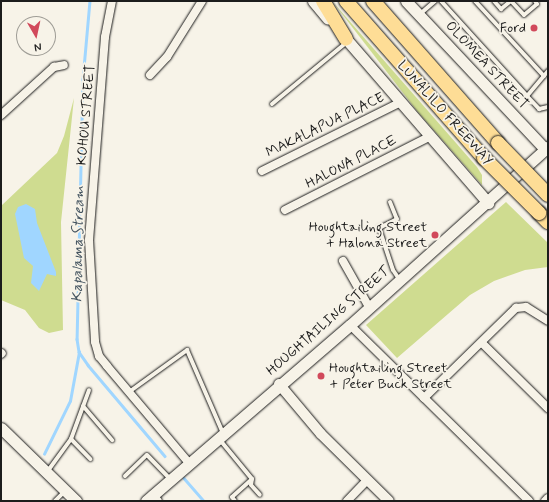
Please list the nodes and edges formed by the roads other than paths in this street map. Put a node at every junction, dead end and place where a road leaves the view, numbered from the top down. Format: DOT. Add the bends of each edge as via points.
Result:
graph roads {
  1 [pos="112,1"];
  2 [pos="202,1"];
  3 [pos="313,1"];
  4 [pos="323,1"];
  5 [pos="346,1"];
  6 [pos="373,1"];
  7 [pos="406,1"];
  8 [pos="435,1"];
  9 [pos="441,1"];
  10 [pos="475,1"];
  11 [pos="494,1"];
  12 [pos="511,1"];
  13 [pos="535,1"];
  14 [pos="419,15"];
  15 [pos="347,40"];
  16 [pos="64,65"];
  17 [pos="548,71"];
  18 [pos="150,75"];
  19 [pos="544,76"];
  20 [pos="527,96"];
  21 [pos="399,103"];
  22 [pos="272,104"];
  23 [pos="548,107"];
  24 [pos="1,115"];
  25 [pos="429,138"];
  26 [pos="547,149"];
  27 [pos="262,171"];
  28 [pos="548,195"];
  29 [pos="390,202"];
  30 [pos="488,203"];
  31 [pos="285,210"];
  32 [pos="543,218"];
  33 [pos="343,261"];
  34 [pos="399,279"];
  35 [pos="369,307"];
  36 [pos="548,321"];
  37 [pos="350,325"];
  38 [pos="482,344"];
  39 [pos="279,384"];
  40 [pos="89,390"];
  41 [pos="129,392"];
  42 [pos="424,398"];
  43 [pos="83,406"];
  44 [pos="548,408"];
  45 [pos="1,428"];
  46 [pos="221,435"];
  47 [pos="71,439"];
  48 [pos="112,440"];
  49 [pos="90,459"];
  50 [pos="189,463"];
  51 [pos="47,473"];
  52 [pos="125,476"];
  53 [pos="170,479"];
  54 [pos="252,479"];
  55 [pos="367,480"];
  56 [pos="66,491"];
  57 [pos="260,495"];
  58 [pos="548,498"];
  59 [pos="152,499"];
  60 [pos="55,501"];
  61 [pos="76,501"];
  62 [pos="235,501"];
  63 [pos="347,501"];
  64 [pos="389,501"];
  65 [pos="529,501"];
  66 [pos="545,501"];
  1 -- 41 [label="street, KOHOU STREET" via="105,37 89,240 95,342 99,356"];
  2 -- 18 [label="street" via="167,57"];
  3 -- 15 [label="main road"];
  4 -- 15 [label="highway"];
  5 -- 32 [label="highway, LUNALILO FREEWAY, bridge" via="484,158"];
  6 -- 28 [label="highway, LUNALILO FREEWAY, bridge" via="498,144"];
  7 -- 14 [label="main road, OLOMEA STREET"];
  8 -- 14 [label="lane"];
  9 -- 20 [label="lane"];
  10 -- 19 [label="lane"];
  11 -- 12 [label="lane" via="501,9"];
  12 -- 13 [label="lane" via="524,15 537,4"];
  14 -- 26 [label="main road, OLOMEA STREET"];
  15 -- 21 [label="main road"];
  15 -- 22 [label="lane"];
  16 -- 24 [label="street" via="54,67"];
  17 -- 19 [label="lane"];
  19 -- 20 [label="lane"];
  20 -- 23 [label="lane" via="539,109"];
  21 -- 25 [label="main road"];
  21 -- 27 [label="street, MAKALAPUA PLACE"];
  25 -- 30 [label="main road"];
  25 -- 31 [label="street, HALONA PLACE"];
  26 -- 30 [label="main road, HOUGHTAILING STREET"];
  29 -- 34 [label="lane" via="397,219 379,228 393,270"];
  30 -- 34 [label="main road, HOUGHTAILING STREET"];
  33 -- 35 [label="street"];
  34 -- 35 [label="main road, HOUGHTAILING STREET"];
  35 -- 37 [label="main road, HOUGHTAILING STREET"];
  36 -- 38 [label="street" via="526,307 516,308 499,322"];
  37 -- 39 [label="main road, HOUGHTAILING STREET"];
  37 -- 42 [label="street"];
  38 -- 42 [label="street"];
  38 -- 44 [label="street"];
  39 -- 46 [label="main road, HOUGHTAILING STREET"];
  39 -- 55 [label="street" via="321,434"];
  40 -- 43 [label="lane"];
  41 -- 46 [label="lane" via="187,350"];
  41 -- 50 [label="street, KOHOU STREET"];
  42 -- 65 [label="street"];
  43 -- 47 [label="lane"];
  43 -- 48 [label="lane"];
  45 -- 51 [label="main road"];
  46 -- 50 [label="main road, HOUGHTAILING STREET"];
  46 -- 54 [label="lane"];
  47 -- 49 [label="lane"];
  47 -- 51 [label="lane"];
  50 -- 53 [label="main road, HOUGHTAILING STREET"];
  51 -- 56 [label="main road"];
  52 -- 53 [label="lane" via="147,455"];
  53 -- 59 [label="main road, HOUGHTAILING STREET"];
  54 -- 57 [label="lane" via="251,485"];
  54 -- 62 [label="lane" via="232,497"];
  55 -- 63 [label="street"];
  55 -- 64 [label="street"];
  56 -- 60 [label="lane"];
  56 -- 61 [label="main road"];
  58 -- 66 [label="street"];
}
